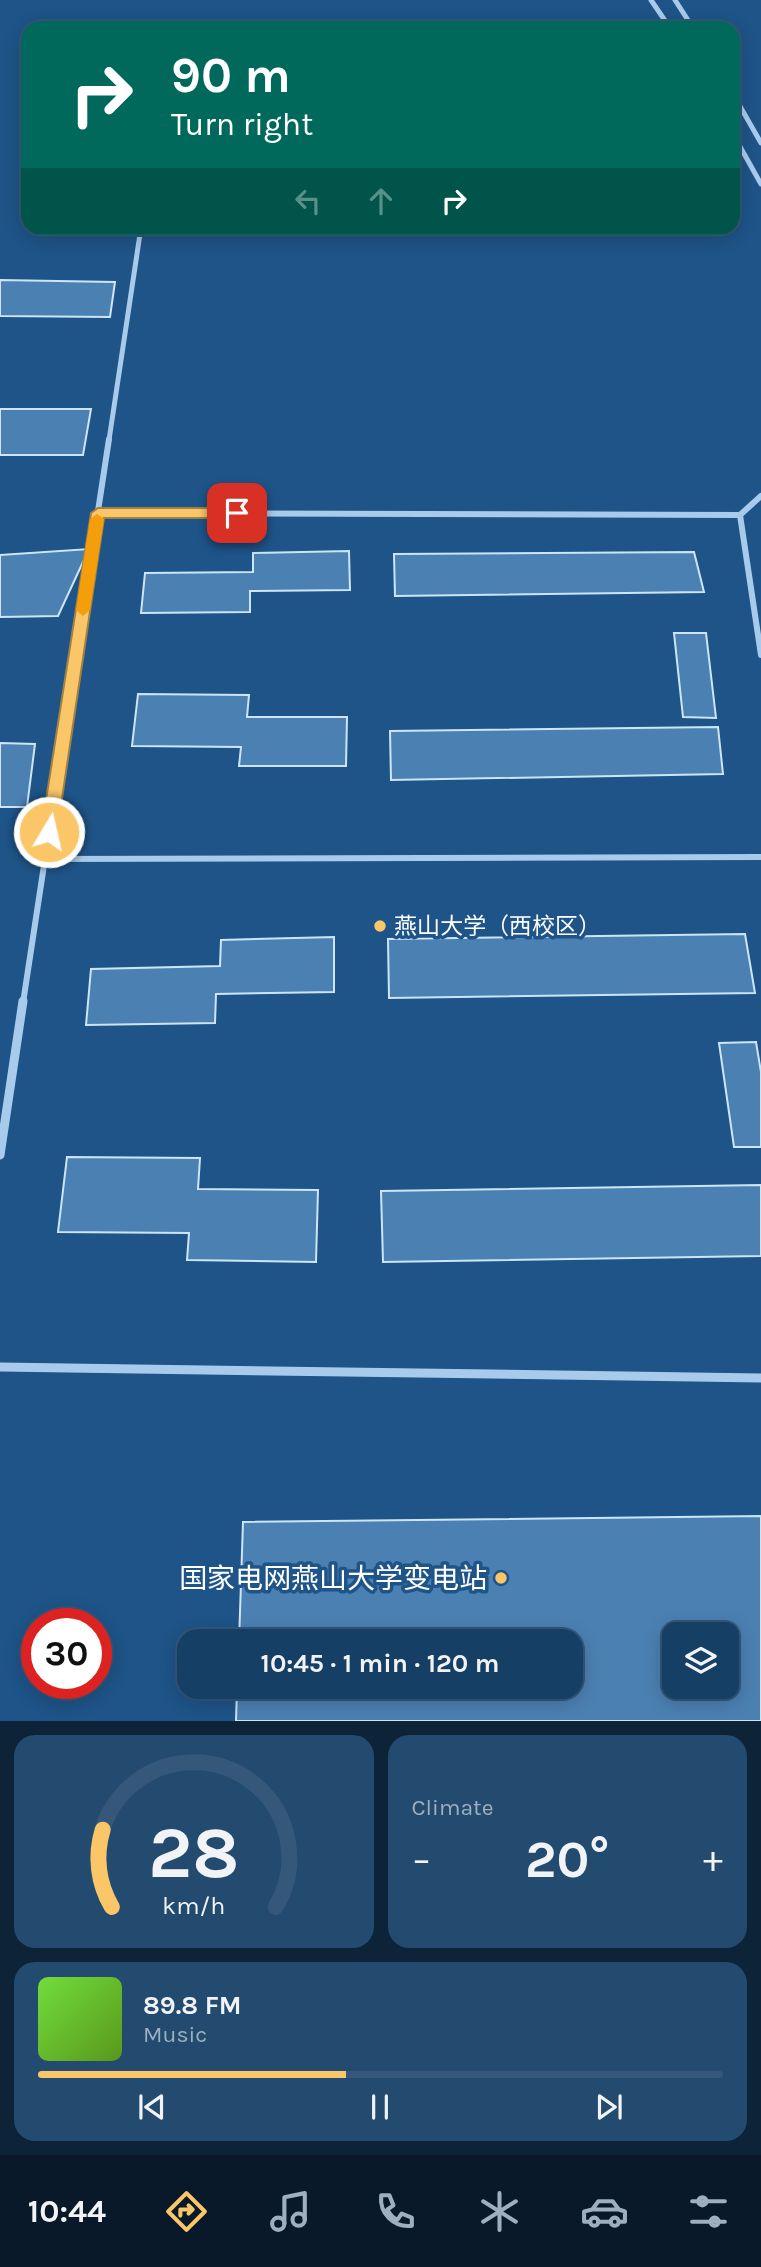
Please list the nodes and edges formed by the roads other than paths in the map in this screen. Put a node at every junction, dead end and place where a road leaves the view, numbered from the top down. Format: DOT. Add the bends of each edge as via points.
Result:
graph roads {
  1 [pos="651,0"];
  2 [pos="675,0"];
  3 [pos="665,21"];
  4 [pos="688,21"];
  5 [pos="740,106"];
  6 [pos="761,144"];
  7 [pos="740,146"];
  8 [pos="761,184"];
  9 [pos="141,235"];
  10 [pos="761,496"];
  11 [pos="98,513"];
  12 [pos="740,515"];
  13 [pos="761,655"];
  14 [pos="761,857"];
  15 [pos="45,859"];
  16 [pos="0,1155"];
  17 [pos="0,1367"];
  18 [pos="761,1378"];
  1 -- 3 [label="street"];
  2 -- 4 [label="street"];
  5 -- 6 [label="street"];
  7 -- 8 [label="street"];
  9 -- 11 [label="street"];
  10 -- 12 [label="street"];
  11 -- 12 [label="street"];
  11 -- 15 [label="street"];
  12 -- 13 [label="street"];
  14 -- 15 [label="street"];
  15 -- 16 [label="street"];
  17 -- 18 [label="street"];
}
